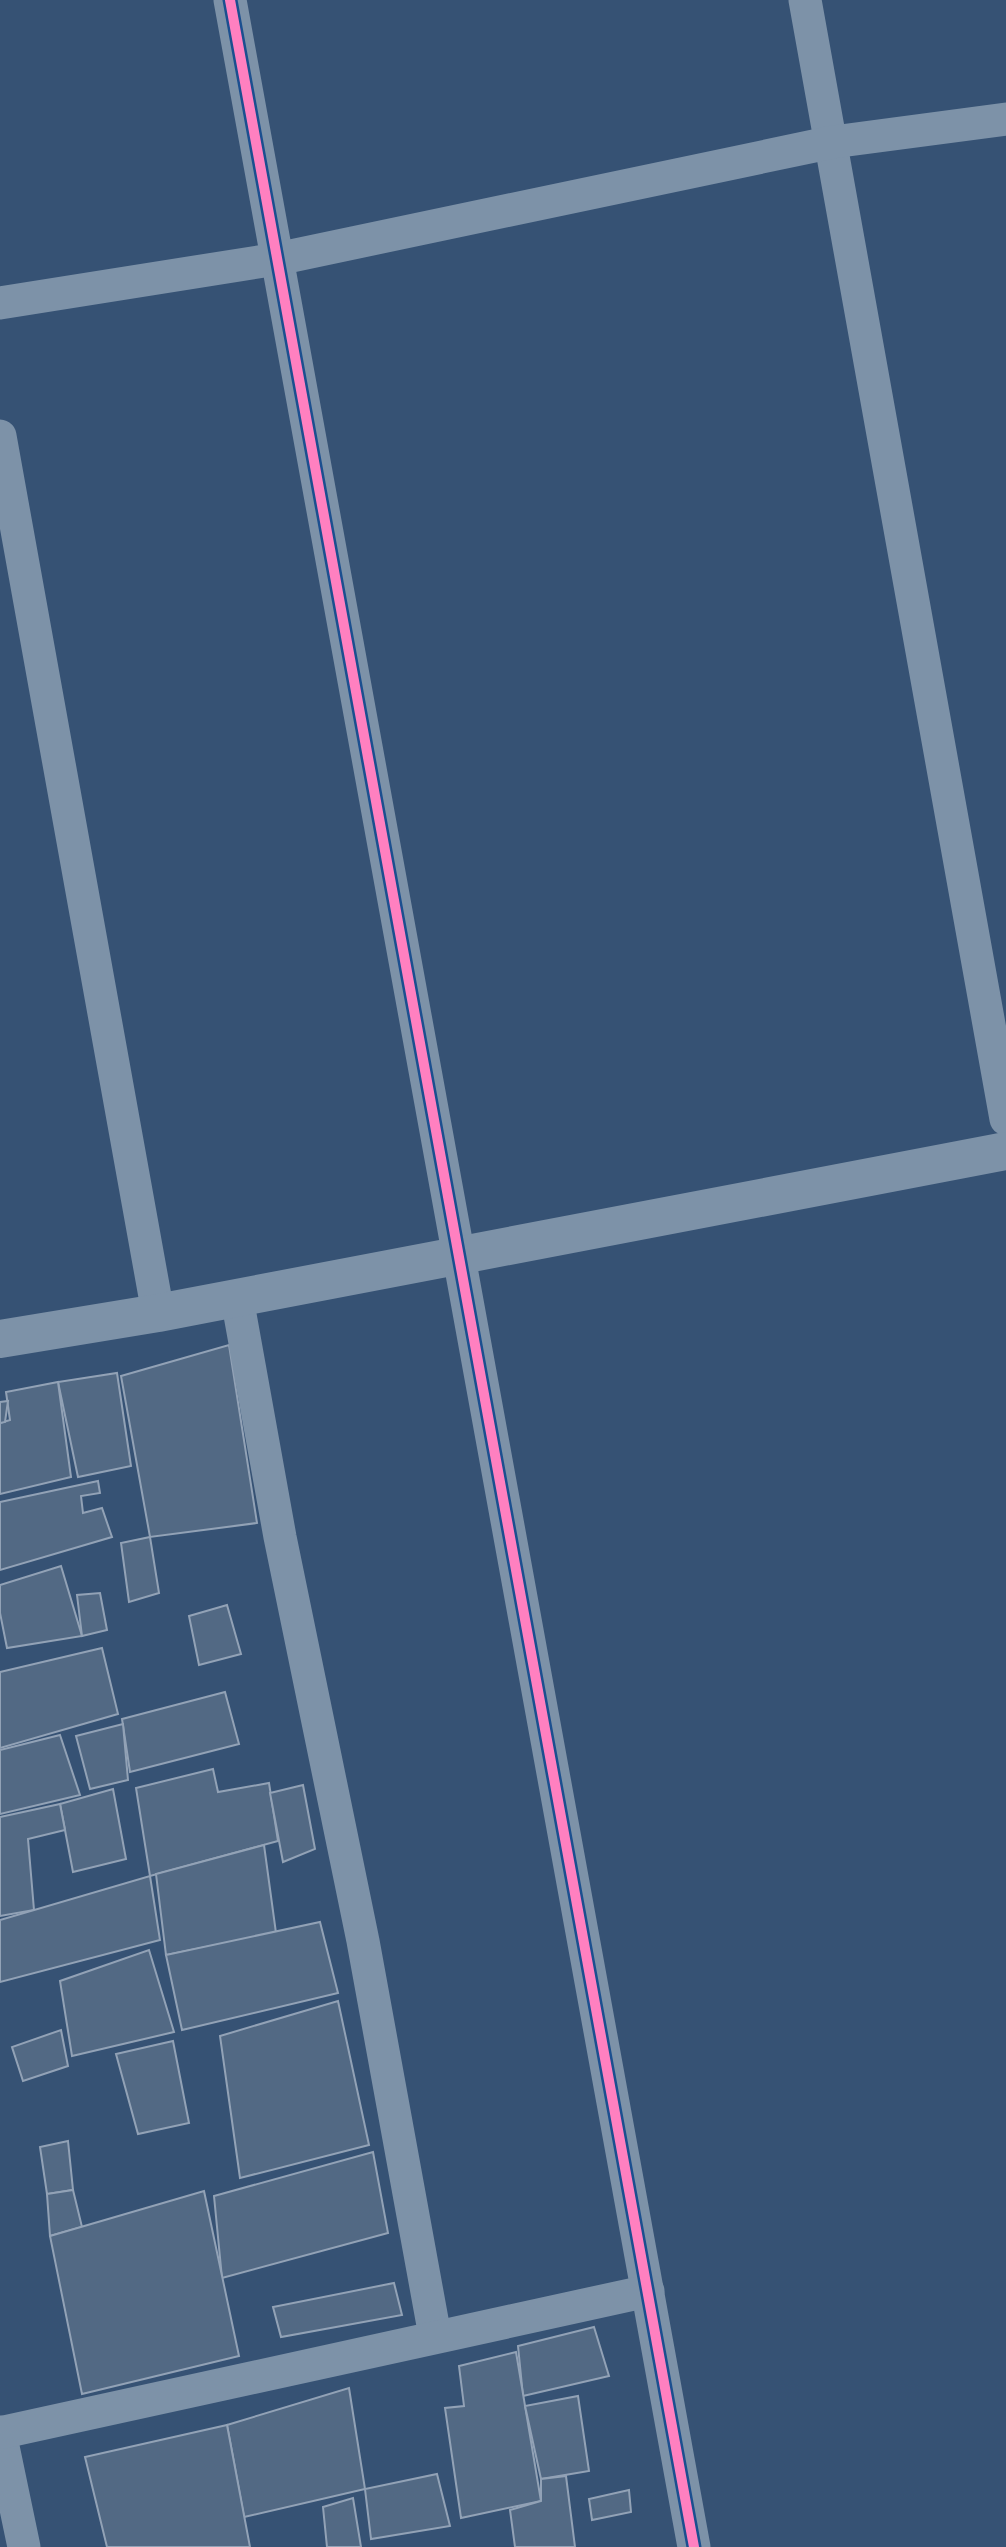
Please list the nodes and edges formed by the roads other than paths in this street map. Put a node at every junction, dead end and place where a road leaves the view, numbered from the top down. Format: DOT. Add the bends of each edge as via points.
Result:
graph roads {
  1 [pos="230,0"];
  2 [pos="805,0"];
  3 [pos="1006,119"];
  4 [pos="832,142"];
  5 [pos="277,259"];
  6 [pos="0,303"];
  7 [pos="0,436"];
  8 [pos="1006,1119"];
  9 [pos="1006,1150"];
  10 [pos="459,1255"];
  11 [pos="237,1298"];
  12 [pos="158,1313"];
  13 [pos="0,1339"];
  14 [pos="648,2291"];
  15 [pos="435,2336"];
  16 [pos="0,2433"];
  17 [pos="24,2547"];
  18 [pos="694,2547"];
  1 -- 5 [label="street"];
  2 -- 4 [label="street"];
  3 -- 4 [label="street"];
  4 -- 5 [label="street"];
  4 -- 8 [label="street"];
  5 -- 6 [label="street"];
  5 -- 10 [label="street"];
  7 -- 12 [label="street"];
  9 -- 10 [label="street"];
  10 -- 11 [label="street"];
  10 -- 14 [label="street"];
  11 -- 12 [label="street"];
  11 -- 15 [label="street"];
  12 -- 13 [label="street"];
  14 -- 15 [label="street"];
  14 -- 18 [label="street"];
  15 -- 16 [label="street"];
  16 -- 17 [label="street"];
}
